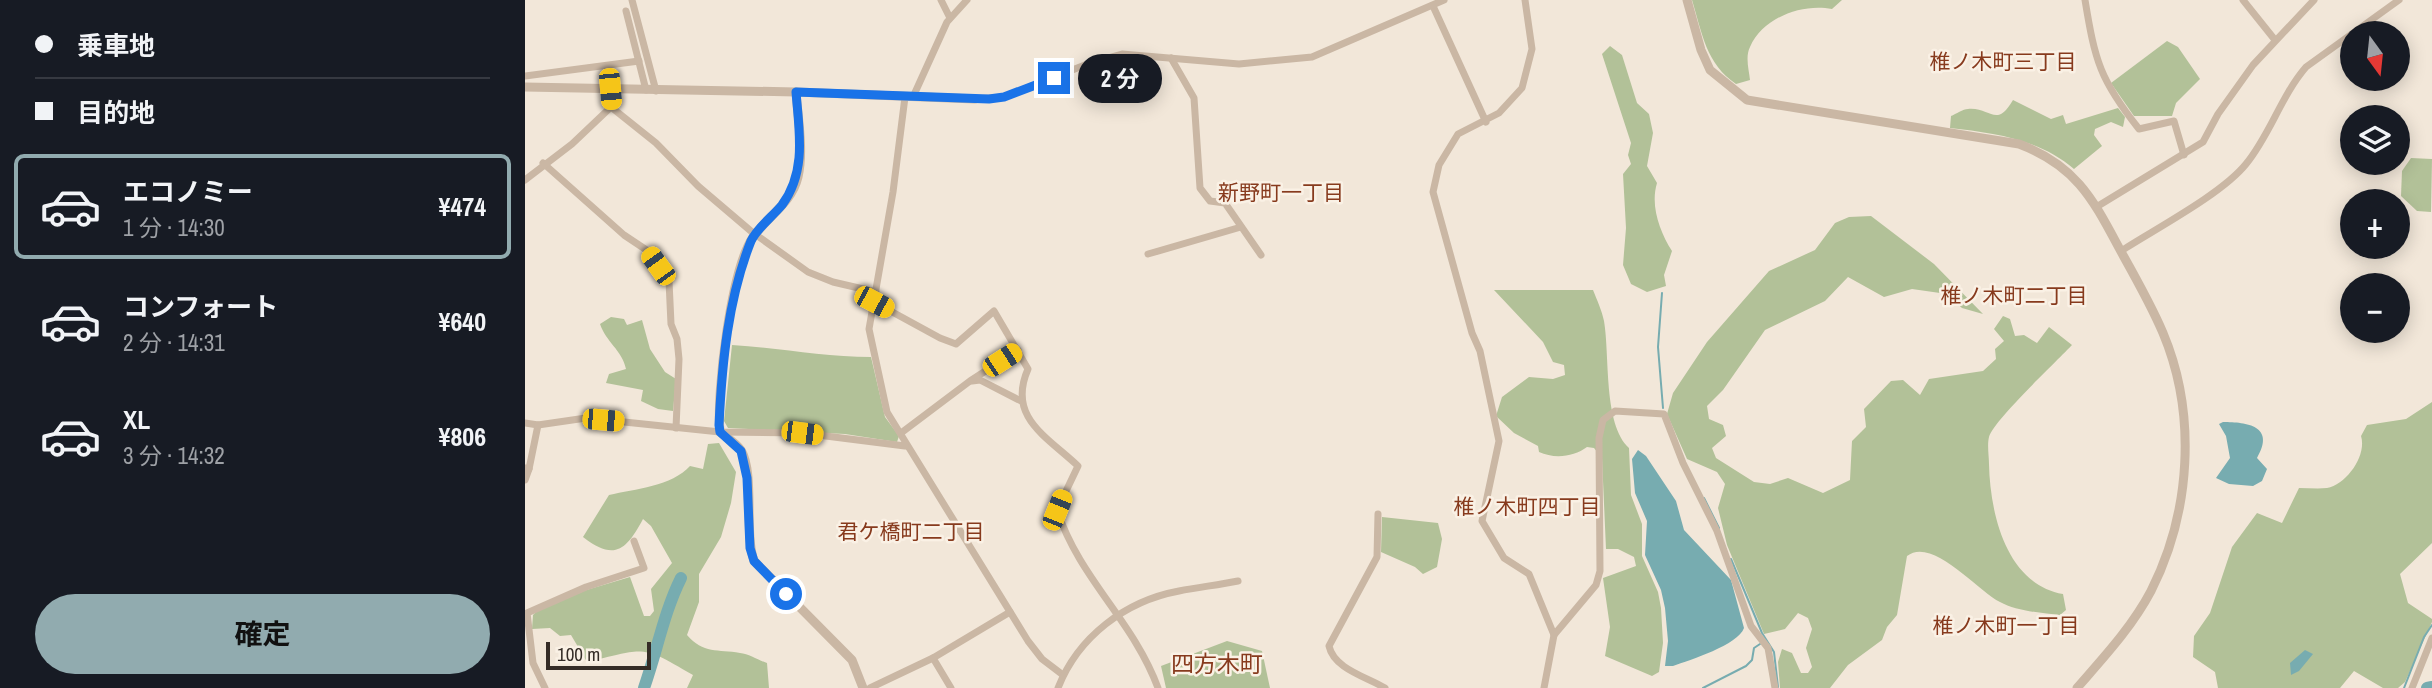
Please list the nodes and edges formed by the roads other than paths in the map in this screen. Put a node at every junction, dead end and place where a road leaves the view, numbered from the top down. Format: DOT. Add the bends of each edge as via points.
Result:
graph roads {
  1 [pos="632,0"];
  2 [pos="941,0"];
  3 [pos="967,0"];
  4 [pos="1444,0"];
  5 [pos="1525,0"];
  6 [pos="1687,0"];
  7 [pos="2085,0"];
  8 [pos="2243,0"];
  9 [pos="2314,0"];
  10 [pos="2399,0"];
  11 [pos="1433,6"];
  12 [pos="626,10"];
  13 [pos="950,18"];
  14 [pos="2275,40"];
  15 [pos="1171,58"];
  16 [pos="639,61"];
  17 [pos="525,76"];
  18 [pos="525,88"];
  19 [pos="610,89"];
  20 [pos="646,90"];
  21 [pos="656,91"];
  22 [pos="796,92"];
  23 [pos="909,97"];
  24 [pos="975,99"];
  25 [pos="611,107"];
  26 [pos="1486,122"];
  27 [pos="2184,156"];
  28 [pos="543,163"];
  29 [pos="525,180"];
  30 [pos="2098,206"];
  31 [pos="1241,227"];
  32 [pos="756,234"];
  33 [pos="2121,251"];
  34 [pos="1148,254"];
  35 [pos="1261,255"];
  36 [pos="876,292"];
  37 [pos="874,302"];
  38 [pos="1018,350"];
  39 [pos="969,381"];
  40 [pos="1021,401"];
  41 [pos="525,424"];
  42 [pos="538,425"];
  43 [pos="676,428"];
  44 [pos="720,432"];
  45 [pos="901,433"];
  46 [pos="905,446"];
  47 [pos="527,469"];
  48 [pos="525,480"];
  49 [pos="1378,514"];
  50 [pos="634,541"];
  51 [pos="1238,581"];
  52 [pos="1010,612"];
  53 [pos="1116,614"];
  54 [pos="1554,635"];
  55 [pos="2432,638"];
  56 [pos="933,658"];
  57 [pos="1063,675"];
  58 [pos="545,688"];
  59 [pos="863,688"];
  60 [pos="870,688"];
  61 [pos="951,688"];
  62 [pos="1058,688"];
  63 [pos="1159,688"];
  64 [pos="1385,688"];
  65 [pos="1544,688"];
  66 [pos="1775,688"];
  67 [pos="2077,688"];
  68 [pos="2412,688"];
  1 -- 21 [label="street"];
  2 -- 13 [label="street"];
  3 -- 13 [label="street"];
  4 -- 11 [label="street"];
  5 -- 26 [label="street" via="1532,49 1528,72 1512,101"];
  6 -- 30 [label="street" via="1710,70 1747,100 2019,144 2061,166"];
  7 -- 27 [label="street" via="2095,56 2113,95 2139,129 2174,121"];
  8 -- 14 [label="street"];
  9 -- 14 [label="street"];
  10 -- 33 [label="street" via="2306,67 2243,168"];
  11 -- 15 [label="street" via="1312,57 1238,64"];
  11 -- 26 [label="street"];
  12 -- 16 [label="street"];
  13 -- 23 [label="street"];
  14 -- 27 [label="street" via="2241,81 2203,142"];
  15 -- 24 [label="street" via="1112,56 1004,97"];
  15 -- 31 [label="street" via="1194,97 1200,188 1210,201 1225,203"];
  16 -- 17 [label="street"];
  16 -- 20 [label="street"];
  18 -- 19 [label="street"];
  19 -- 20 [label="street"];
  19 -- 25 [label="street"];
  20 -- 21 [label="street"];
  21 -- 22 [label="street"];
  22 -- 23 [label="street"];
  22 -- 32 [label="street" via="797,179"];
  23 -- 24 [label="street"];
  23 -- 36 [label="street"];
  25 -- 28 [label="street" via="572,144"];
  25 -- 32 [label="street"];
  26 -- 54 [label="street" via="1458,134 1439,165 1433,192 1482,360 1499,441 1482,521 1504,558 1529,574"];
  27 -- 30 [label="street"];
  28 -- 29 [label="street"];
  28 -- 43 [label="street" via="647,251 671,286 671,324 679,359"];
  30 -- 33 [label="street"];
  31 -- 34 [label="street"];
  31 -- 35 [label="street"];
  32 -- 36 [label="street" via="820,278"];
  32 -- 44 [label="street" via="729,321"];
  33 -- 67 [label="street" via="2164,334 2172,360 2187,437 2185,475 2165,556 2151,591 2120,639"];
  36 -- 37 [label="street"];
  37 -- 38 [label="street" via="956,344 994,311"];
  37 -- 45 [label="street" via="869,329 887,412"];
  38 -- 39 [label="street"];
  38 -- 40 [label="street" via="1028,369"];
  39 -- 40 [label="street" via="980,380"];
  39 -- 45 [label="street"];
  40 -- 53 [label="street" via="1028,420 1078,466 1057,510 1080,564"];
  41 -- 42 [label="street"];
  42 -- 43 [label="street" via="586,418"];
  42 -- 47 [label="street"];
  43 -- 44 [label="street"];
  44 -- 46 [label="street" via="802,433"];
  44 -- 59 [label="street" via="741,451 754,561 852,660"];
  45 -- 46 [label="street"];
  46 -- 52 [label="street"];
  47 -- 48 [label="street"];
  49 -- 64 [label="street" via="1377,557 1329,646 1340,663"];
  50 -- 58 [label="street" via="644,568 527,613 533,663"];
  51 -- 53 [label="street" via="1142,601"];
  52 -- 56 [label="street"];
  52 -- 57 [label="street" via="1035,651"];
  53 -- 57 [label="street" via="1083,644"];
  53 -- 63 [label="street" via="1146,655"];
  54 -- 65 [label="street"];
  54 -- 66 [label="street" via="1596,585 1600,570 1599,438 1603,420 1615,411 1664,414 1712,521 1751,626 1768,648"];
  55 -- 68 [label="street"];
  56 -- 60 [label="street"];
  56 -- 61 [label="street"];
  57 -- 62 [label="street"];
}
